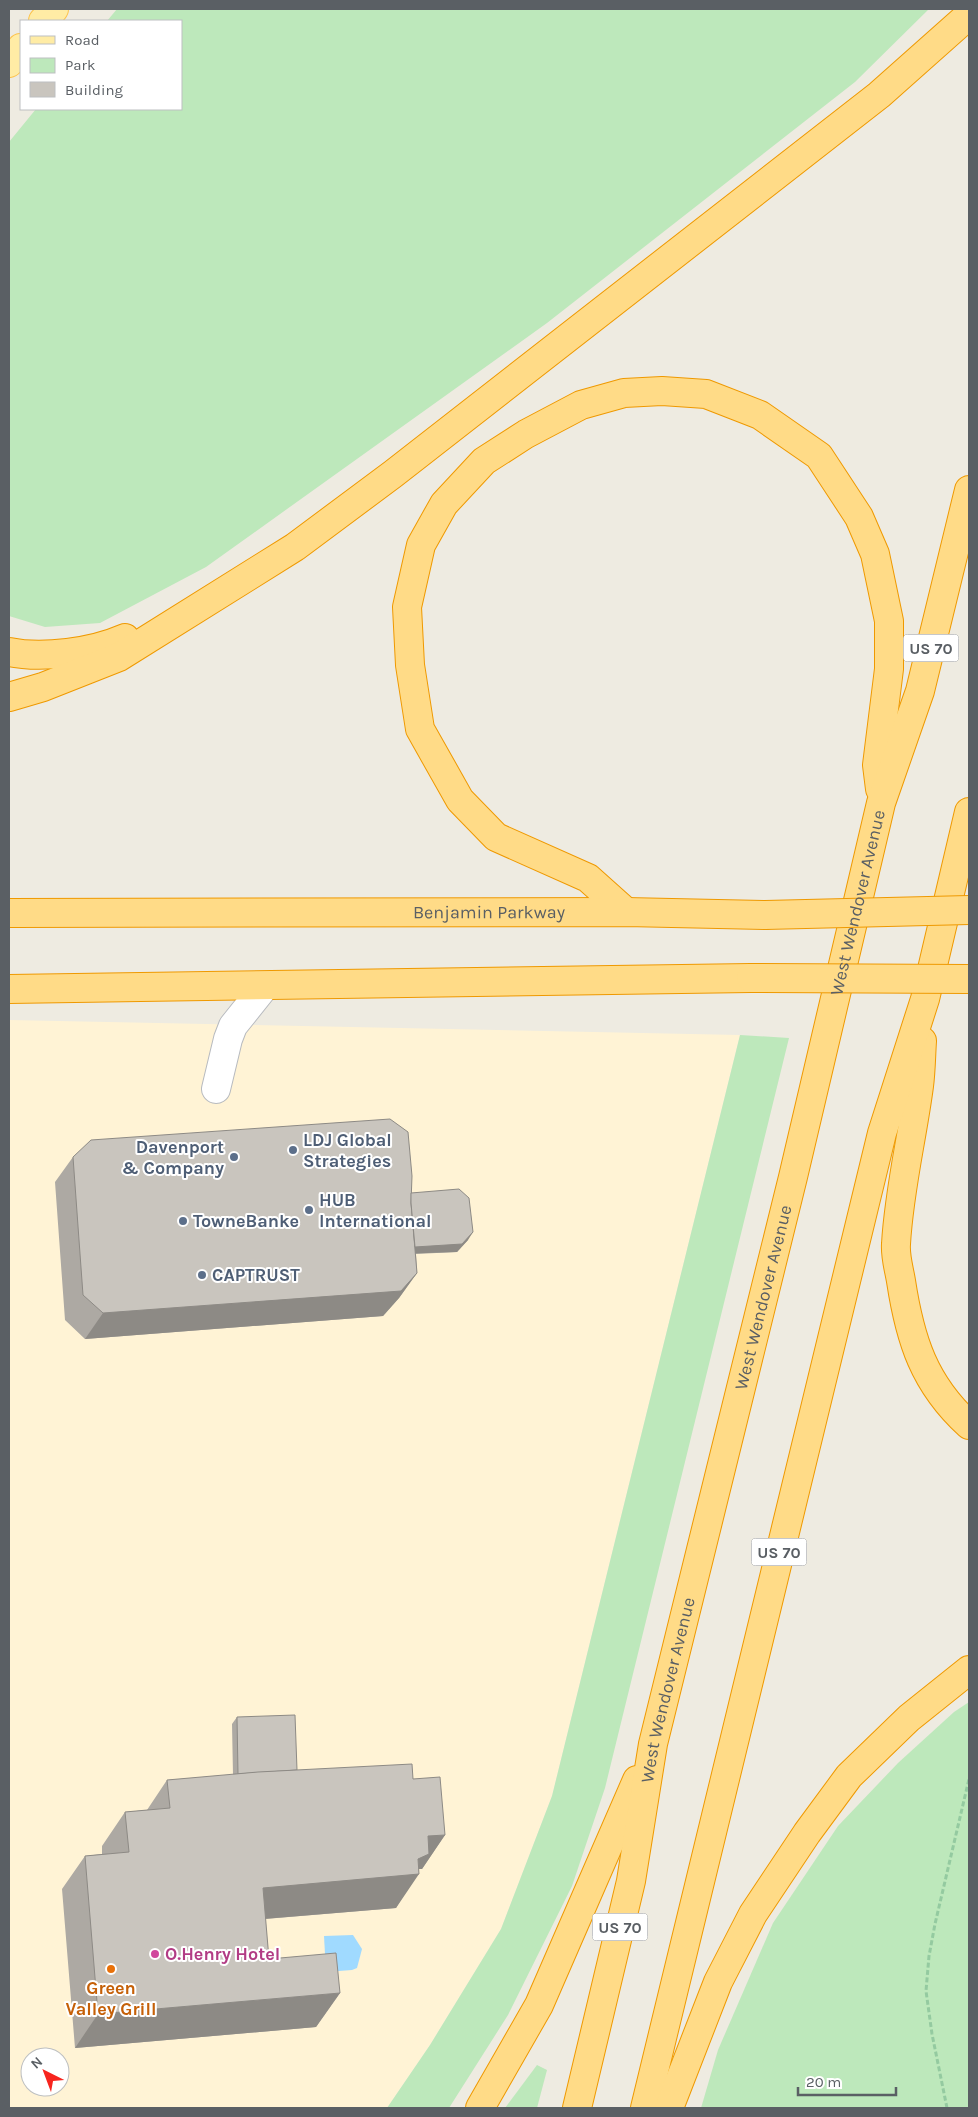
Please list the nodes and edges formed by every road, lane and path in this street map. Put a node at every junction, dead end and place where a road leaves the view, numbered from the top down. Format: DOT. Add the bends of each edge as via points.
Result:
graph roads {
  1 [pos="54,9"];
  2 [pos="969,16"];
  3 [pos="44,20"];
  4 [pos="20,49"];
  5 [pos="9,63"];
  6 [pos="969,490"];
  7 [pos="209,602"];
  8 [pos="9,652"];
  9 [pos="9,697"];
  10 [pos="881,803"];
  11 [pos="969,812"];
  12 [pos="969,910"];
  13 [pos="9,912"];
  14 [pos="626,912"];
  15 [pos="969,979"];
  16 [pos="265,986"];
  17 [pos="9,989"];
  18 [pos="925,999"];
  19 [pos="216,1089"];
  20 [pos="969,1425"];
  21 [pos="969,1670"];
  22 [pos="653,1744"];
  23 [pos="969,1779"];
  24 [pos="480,2108"];
  25 [pos="577,2108"];
  26 [pos="645,2108"];
  27 [pos="669,2108"];
  28 [pos="947,2108"];
  1 -- 3 [label="main road"];
  2 -- 7 [label="highway" via="879,95 393,474 295,547"];
  4 -- 5 [label="main road"];
  6 -- 10 [label="highway, West Wendover Avenue / US 70" via="920,691"];
  7 -- 8 [label="highway" via="108,646 51,655"];
  7 -- 9 [label="highway" via="119,658"];
  10 -- 14 [label="highway" via="877,765 889,669 889,621 876,554 859,517 819,456 760,415 706,394 624,393 581,405 484,461 444,504 420,545 407,607 410,665 420,729 460,800 496,837 588,878"];
  10 -- 22 [label="highway, West Wendover Avenue / US 70"];
  11 -- 18 [label="highway, US 70"];
  12 -- 14 [label="highway, Benjamin Parkway, bridge" via="765,915"];
  13 -- 14 [label="highway, Benjamin Parkway"];
  15 -- 16 [label="highway, bridge" via="751,978"];
  16 -- 17 [label="highway"];
  16 -- 19 [label="lane" via="233,1026"];
  18 -- 20 [label="highway" via="919,1086 901,1186 896,1246 914,1346 934,1384 952,1409"];
  18 -- 26 [label="highway, US 70" via="882,1133"];
  21 -- 27 [label="highway" via="909,1718 849,1776 807,1833 754,1914 718,1982"];
  22 -- 24 [label="highway" via="539,2005"];
  22 -- 25 [label="highway, West Wendover Avenue / US 70" via="631,1881"];
  23 -- 28 [label="path" via="929,1956 926,1991"];
}
